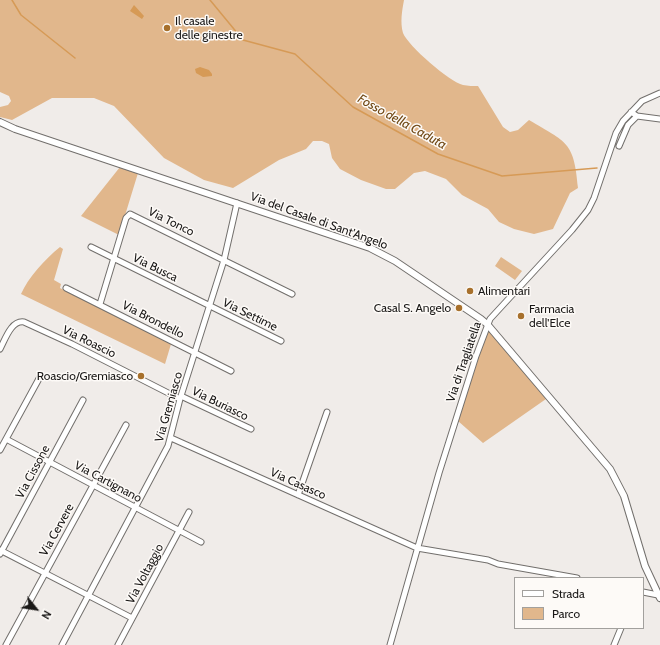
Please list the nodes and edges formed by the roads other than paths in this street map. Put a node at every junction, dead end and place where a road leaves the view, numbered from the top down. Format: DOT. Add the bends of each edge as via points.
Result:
graph roads {
  1 [pos="660,93"];
  2 [pos="630,112"];
  3 [pos="637,116"];
  4 [pos="660,119"];
  5 [pos="0,122"];
  6 [pos="619,146"];
  7 [pos="237,203"];
  8 [pos="91,247"];
  9 [pos="114,259"];
  10 [pos="224,260"];
  11 [pos="66,288"];
  12 [pos="292,294"];
  13 [pos="100,304"];
  14 [pos="210,306"];
  15 [pos="487,324"];
  16 [pos="281,341"];
  17 [pos="0,349"];
  18 [pos="196,353"];
  19 [pos="231,371"];
  20 [pos="41,375"];
  21 [pos="181,397"];
  22 [pos="83,400"];
  23 [pos="327,412"];
  24 [pos="126,425"];
  25 [pos="251,430"];
  26 [pos="171,438"];
  27 [pos="6,439"];
  28 [pos="0,450"];
  29 [pos="50,462"];
  30 [pos="93,485"];
  31 [pos="298,495"];
  32 [pos="136,508"];
  33 [pos="190,512"];
  34 [pos="180,531"];
  35 [pos="202,542"];
  36 [pos="417,548"];
  37 [pos="1,551"];
  38 [pos="45,573"];
  39 [pos="571,577"];
  40 [pos="644,592"];
  41 [pos="89,596"];
  42 [pos="659,596"];
  43 [pos="132,618"];
  44 [pos="621,629"];
  45 [pos="6,645"];
  46 [pos="62,645"];
  47 [pos="118,645"];
  48 [pos="390,645"];
  49 [pos="614,645"];
  1 -- 2 [label="street, Via di Tragliatella" via="642,101"];
  2 -- 3 [label="street"];
  2 -- 15 [label="street, Via di Tragliatella" via="616,133 594,198 580,220 518,286"];
  3 -- 4 [label="street"];
  3 -- 6 [label="street" via="628,125"];
  5 -- 7 [label="main road, Via del Casale di Sant'Angelo"];
  7 -- 10 [label="street, Via Gremiasco"];
  7 -- 15 [label="main road, Via del Casale di Sant'Angelo" via="338,236 382,254"];
  8 -- 9 [label="street, Via Busca"];
  9 -- 10 [label="street, Via Tonco" via="126,218 130,214"];
  9 -- 13 [label="street, Via Tonco"];
  9 -- 14 [label="street, Via Busca"];
  10 -- 12 [label="street"];
  10 -- 14 [label="street, Via Gremiasco"];
  11 -- 13 [label="street, Via Brondello"];
  13 -- 18 [label="street, Via Brondello"];
  14 -- 16 [label="street, Via Settime"];
  14 -- 18 [label="street, Via Gremiasco"];
  15 -- 36 [label="street, Via di Tragliatella"];
  15 -- 42 [label="main road, Via del Casale di Sant'Angelo" via="610,469 624,496 645,566"];
  17 -- 21 [label="street, Via Roascio" via="13,326 18,322 24,322"];
  18 -- 19 [label="street, Via Brondello"];
  18 -- 21 [label="street, Via Gremiasco"];
  20 -- 27 [label="street"];
  21 -- 25 [label="street, Via Buriasco"];
  21 -- 26 [label="street, Via Gremiasco"];
  22 -- 29 [label="street, Via Cissone"];
  23 -- 31 [label="street"];
  24 -- 30 [label="street, Via Cervere"];
  26 -- 31 [label="street, Via Casasco"];
  26 -- 32 [label="street, Via Gremiasco"];
  27 -- 28 [label="street"];
  27 -- 29 [label="street, Via Cartignano"];
  29 -- 30 [label="street, Via Cartignano"];
  29 -- 37 [label="street, Via Cissone"];
  30 -- 32 [label="street, Via Cartignano"];
  30 -- 38 [label="street, Via Cervere"];
  31 -- 36 [label="street, Via Casasco"];
  32 -- 34 [label="street, Via Cartignano"];
  32 -- 41 [label="street, Via Gremiasco"];
  33 -- 34 [label="street, Via Voltaggio"];
  34 -- 35 [label="street, Via Cartignano"];
  34 -- 43 [label="street, Via Voltaggio"];
  36 -- 39 [label="street, Via Casasco"];
  36 -- 48 [label="street, Via di Tragliatella"];
  37 -- 38 [label="street"];
  38 -- 41 [label="street"];
  38 -- 45 [label="street, Via Cervere"];
  40 -- 42 [label="street"];
  41 -- 43 [label="street"];
  41 -- 46 [label="street, Via Gremiasco"];
  43 -- 47 [label="street, Via Voltaggio"];
  44 -- 49 [label="street"];
}
